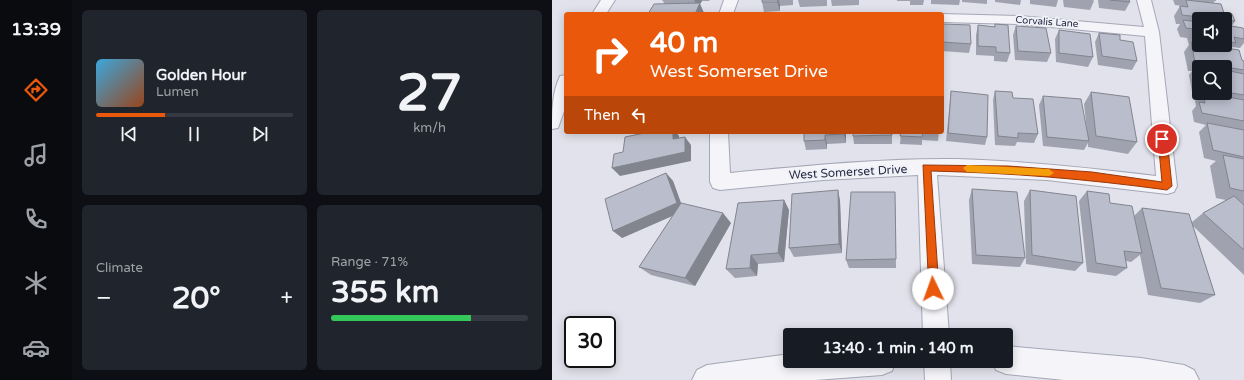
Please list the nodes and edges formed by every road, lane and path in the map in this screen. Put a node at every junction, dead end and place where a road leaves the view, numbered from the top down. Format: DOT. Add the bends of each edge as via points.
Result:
graph roads {
  1 [pos="608,0"];
  2 [pos="731,0"];
  3 [pos="1144,0"];
  4 [pos="600,12"];
  5 [pos="727,12"];
  6 [pos="944,18"];
  7 [pos="1152,32"];
  8 [pos="564,86"];
  9 [pos="552,122"];
  10 [pos="719,134"];
  11 [pos="926,167"];
  12 [pos="936,328"];
  13 [pos="1013,361"];
  14 [pos="797,368"];
  15 [pos="937,368"];
  16 [pos="707,380"];
  17 [pos="938,380"];
  18 [pos="1184,380"];
  1 -- 4 [label="street"];
  2 -- 5 [label="street"];
  3 -- 7 [label="street"];
  6 -- 7 [label="street, Corvalis Lane" via="1019,20"];
  7 -- 11 [label="street, West Somerset Drive" via="1167,186 1008,169"];
  8 -- 9 [label="street"];
  10 -- 11 [label="street, West Somerset Drive" via="720,182 828,171"];
  11 -- 12 [label="street"];
  13 -- 18 [label="street" via="1141,373"];
  14 -- 16 [label="street"];
  15 -- 17 [label="street"];
}
